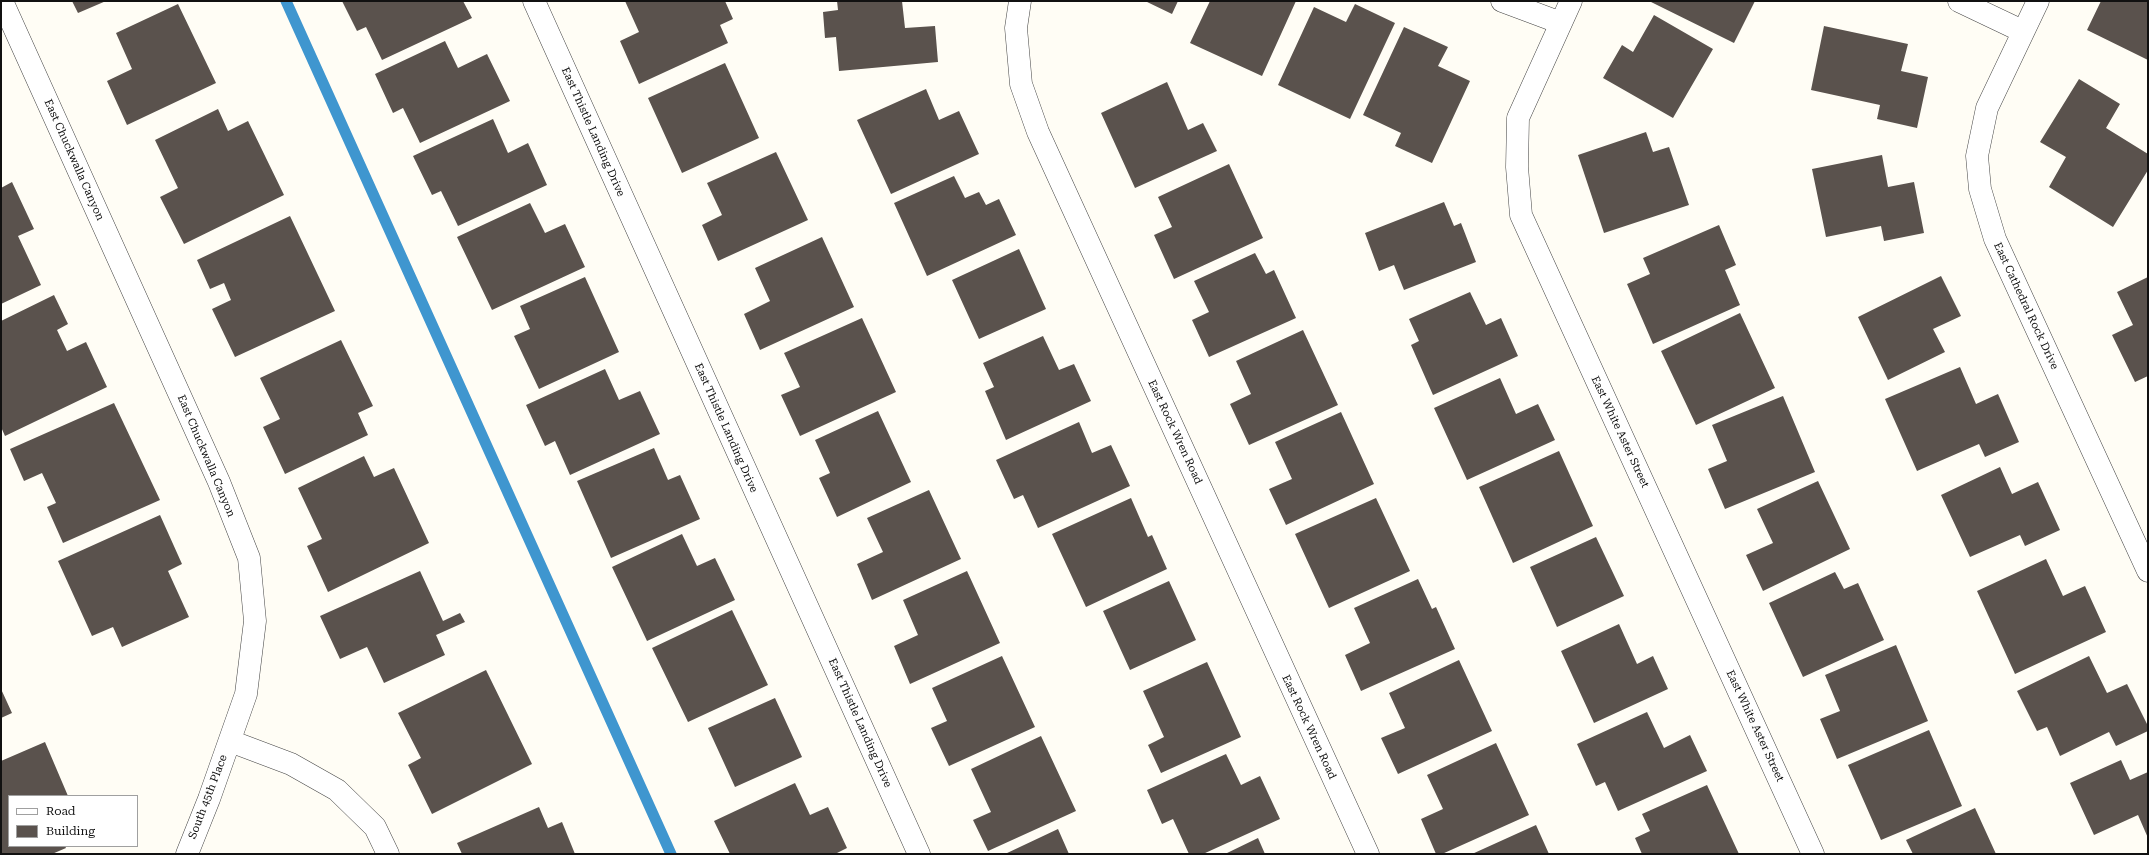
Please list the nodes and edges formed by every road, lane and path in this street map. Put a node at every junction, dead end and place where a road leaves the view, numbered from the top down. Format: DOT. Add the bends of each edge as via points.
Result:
graph roads {
  1 [pos="2,1"];
  2 [pos="534,1"];
  3 [pos="1020,1"];
  4 [pos="1502,1"];
  5 [pos="1571,1"];
  6 [pos="1959,1"];
  7 [pos="2038,1"];
  8 [pos="1561,23"];
  9 [pos="2022,31"];
  10 [pos="2148,571"];
  11 [pos="230,740"];
  12 [pos="187,854"];
  13 [pos="388,854"];
  14 [pos="919,854"];
  15 [pos="1368,854"];
  16 [pos="1814,854"];
  1 -- 11 [label="street, East Chuckwalla Canyon" via="219,482 249,558 255,621 246,694"];
  2 -- 14 [label="street, East Thistle Landing Drive"];
  3 -- 15 [label="street, East Rock Wren Road" via="1016,28 1021,84 1038,132"];
  4 -- 8 [label="street"];
  5 -- 8 [label="street, East White Aster Street"];
  6 -- 9 [label="street"];
  7 -- 9 [label="street, East Cathedral Rock Drive"];
  8 -- 16 [label="street, East White Aster Street" via="1518,118 1517,167 1521,215"];
  9 -- 10 [label="street, East Cathedral Rock Drive" via="1987,108 1977,156 1980,189 1995,239"];
  11 -- 12 [label="street, South 45th Place"];
  11 -- 13 [label="street" via="291,764 337,790 375,827"];
}
